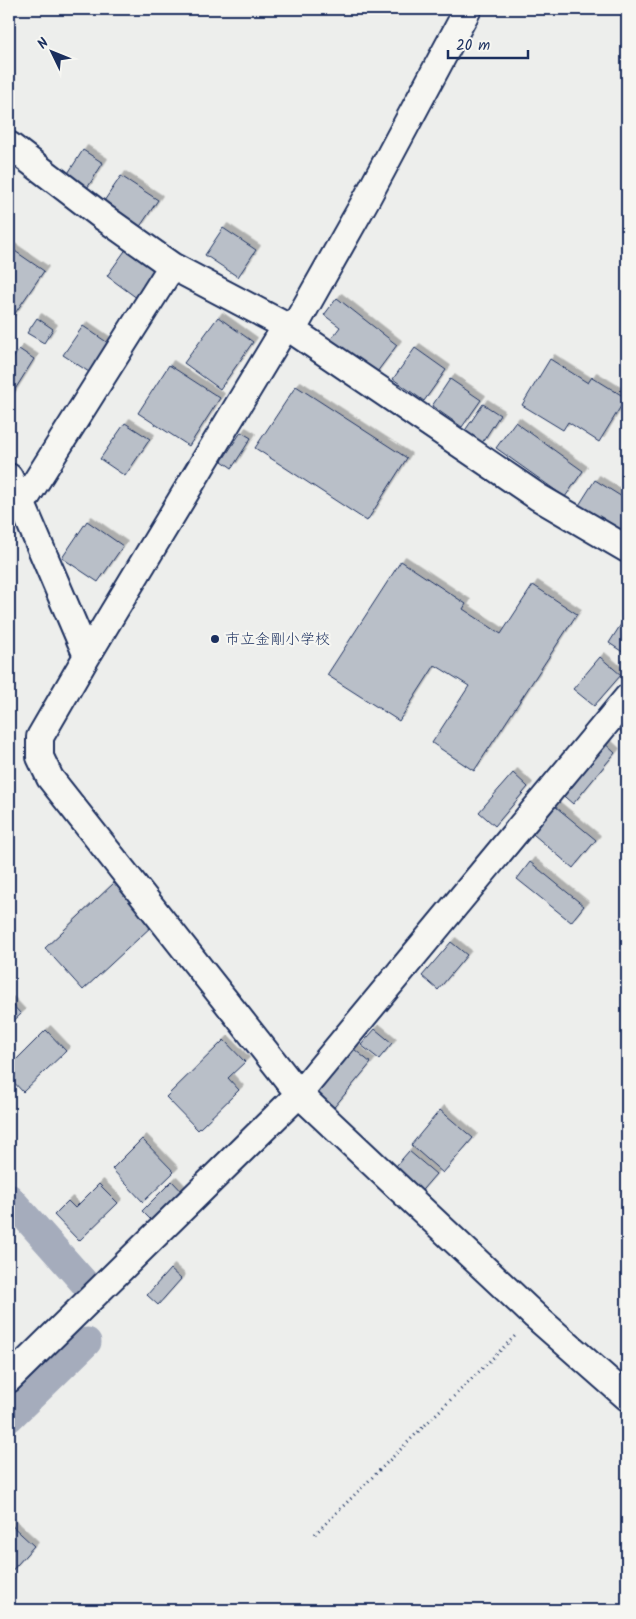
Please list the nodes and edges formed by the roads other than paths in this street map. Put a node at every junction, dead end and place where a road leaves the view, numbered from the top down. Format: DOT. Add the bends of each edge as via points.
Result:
graph roads {
  1 [pos="468,9"];
  2 [pos="9,145"];
  3 [pos="172,266"];
  4 [pos="289,328"];
  5 [pos="9,477"];
  6 [pos="22,504"];
  7 [pos="627,549"];
  8 [pos="87,656"];
  9 [pos="627,698"];
  10 [pos="299,1094"];
  11 [pos="9,1379"];
  12 [pos="627,1397"];
  1 -- 4 [label="street" via="367,198"];
  2 -- 3 [label="street"];
  3 -- 4 [label="street"];
  3 -- 6 [label="street"];
  4 -- 7 [label="street" via="538,497"];
  4 -- 8 [label="street"];
  5 -- 6 [label="street"];
  6 -- 8 [label="street"];
  8 -- 10 [label="street" via="40,737 43,764 50,778"];
  9 -- 10 [label="street"];
  10 -- 11 [label="street"];
  10 -- 12 [label="street" via="535,1316"];
}
